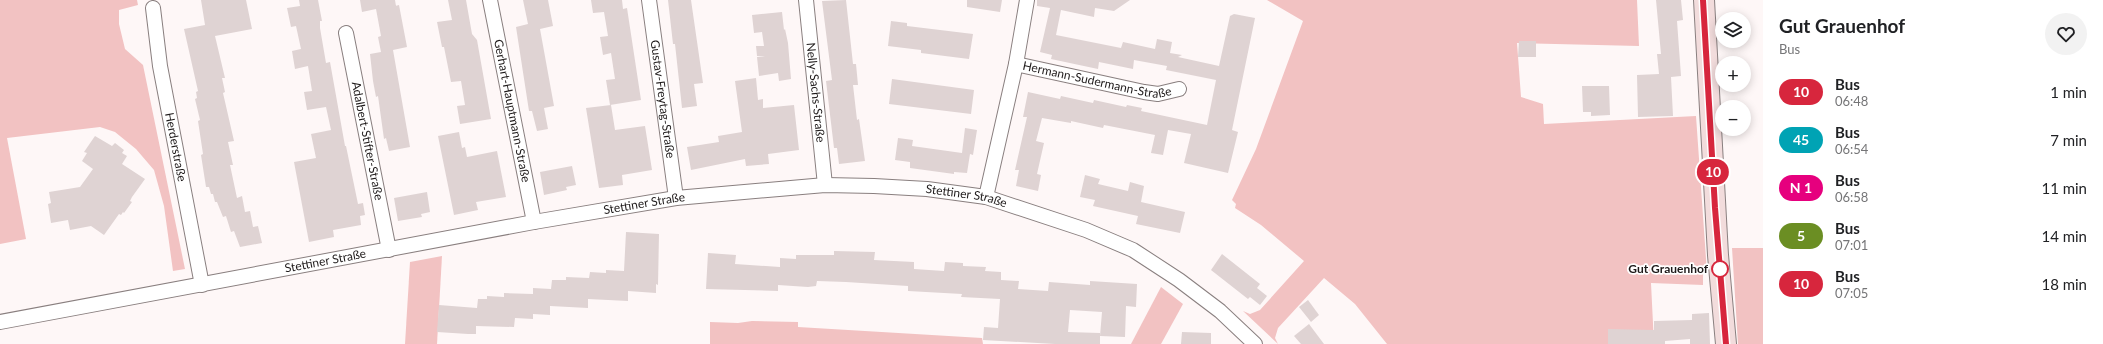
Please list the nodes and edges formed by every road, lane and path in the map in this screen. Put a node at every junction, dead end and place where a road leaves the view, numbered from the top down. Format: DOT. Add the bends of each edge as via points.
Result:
graph roads {
  1 [pos="490,0"];
  2 [pos="649,0"];
  3 [pos="806,0"];
  4 [pos="1027,0"];
  5 [pos="1704,0"];
  6 [pos="153,8"];
  7 [pos="346,33"];
  8 [pos="1016,64"];
  9 [pos="1179,89"];
  10 [pos="825,186"];
  11 [pos="986,197"];
  12 [pos="676,198"];
  13 [pos="534,222"];
  14 [pos="389,250"];
  15 [pos="202,285"];
  16 [pos="0,322"];
  17 [pos="1255,344"];
  18 [pos="1726,344"];
  1 -- 13 [label="street, Gerhart-Hauptmann-Straße"];
  2 -- 12 [label="street, Gustav-Freytag-Straße"];
  3 -- 10 [label="street, Nelly-Sachs-Straße"];
  4 -- 8 [label="street, Hermann-Sudermann-Straße"];
  5 -- 18 [label="street" via="1715,208"];
  6 -- 15 [label="street, Herderstraße" via="160,66"];
  7 -- 14 [label="street, Adalbert-Stifter-Straße"];
  8 -- 9 [label="street, Hermann-Sudermann-Straße" via="1144,92 1158,94"];
  8 -- 11 [label="street, Hermann-Sudermann-Straße"];
  10 -- 11 [label="street, Stettiner Straße" via="927,189"];
  10 -- 12 [label="street, Stettiner Straße"];
  11 -- 17 [label="street, Stettiner Straße" via="1086,230 1133,250 1220,311"];
  12 -- 13 [label="street, Stettiner Straße"];
  13 -- 14 [label="street, Stettiner Straße"];
  14 -- 15 [label="street, Stettiner Straße"];
  15 -- 16 [label="street, Stettiner Straße"];
}
